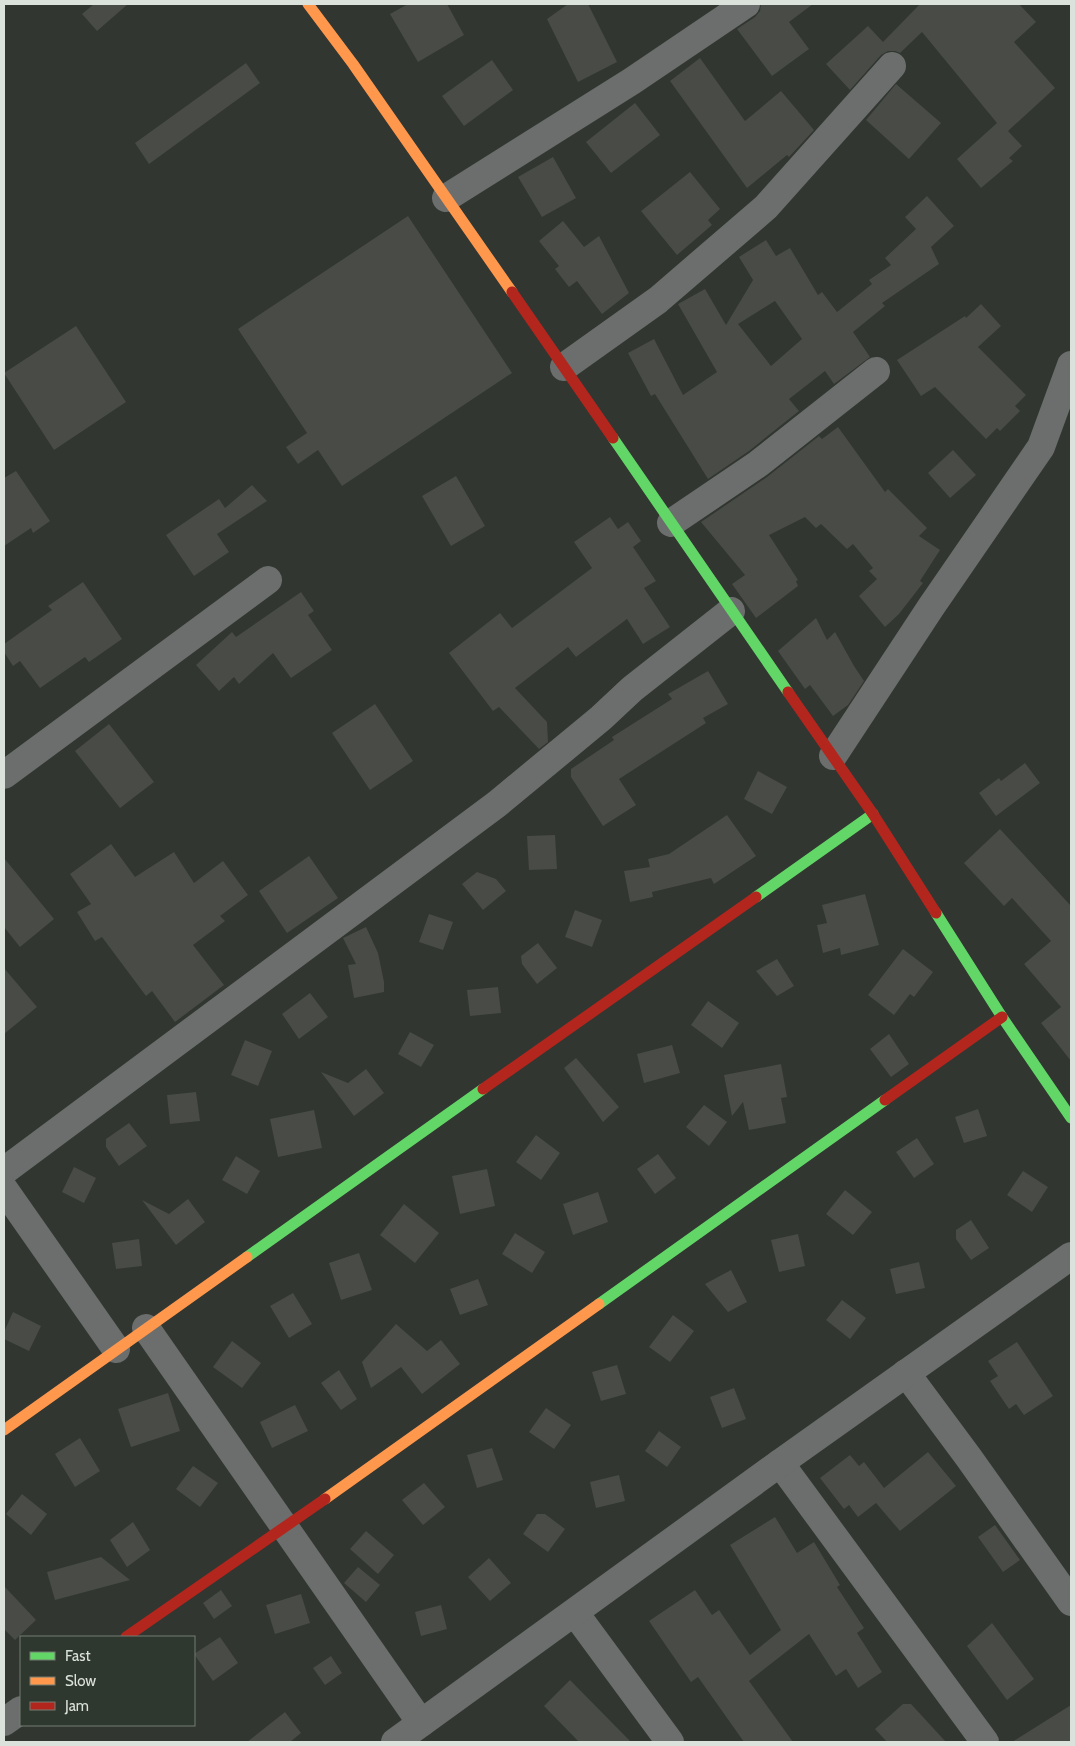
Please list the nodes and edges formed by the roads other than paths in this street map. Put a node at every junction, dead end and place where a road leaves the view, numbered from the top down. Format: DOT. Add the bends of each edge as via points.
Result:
graph roads {
  1 [pos="308,4"];
  2 [pos="746,4"];
  3 [pos="892,66"];
  4 [pos="446,198"];
  5 [pos="1071,366"];
  6 [pos="564,367"];
  7 [pos="876,371"];
  8 [pos="672,523"];
  9 [pos="268,580"];
  10 [pos="731,611"];
  11 [pos="834,756"];
  12 [pos="4,775"];
  13 [pos="873,814"];
  14 [pos="1002,1018"];
  15 [pos="1071,1118"];
  16 [pos="4,1171"];
  17 [pos="4,1189"];
  18 [pos="1071,1256"];
  19 [pos="146,1328"];
  20 [pos="116,1349"];
  21 [pos="906,1374"];
  22 [pos="4,1430"];
  23 [pos="780,1463"];
  24 [pos="285,1527"];
  25 [pos="1071,1602"];
  26 [pos="575,1613"];
  27 [pos="127,1636"];
  28 [pos="20,1711"];
  29 [pos="4,1722"];
  30 [pos="421,1723"];
  31 [pos="395,1742"];
  32 [pos="670,1742"];
  33 [pos="985,1742"];
  1 -- 4 [label="street"];
  2 -- 4 [label="street" via="632,81"];
  3 -- 6 [label="street" via="766,207 658,300"];
  4 -- 6 [label="street"];
  5 -- 11 [label="street" via="1041,446"];
  6 -- 8 [label="street"];
  7 -- 8 [label="street" via="758,464"];
  8 -- 10 [label="street"];
  9 -- 12 [label="street"];
  10 -- 11 [label="street"];
  10 -- 16 [label="street" via="496,804"];
  11 -- 13 [label="street"];
  13 -- 14 [label="street"];
  13 -- 19 [label="street"];
  14 -- 15 [label="street"];
  14 -- 24 [label="street"];
  17 -- 20 [label="street"];
  18 -- 21 [label="street"];
  19 -- 20 [label="street"];
  19 -- 24 [label="street"];
  20 -- 22 [label="street"];
  21 -- 23 [label="street"];
  21 -- 25 [label="street"];
  23 -- 26 [label="street"];
  23 -- 33 [label="street"];
  24 -- 27 [label="street"];
  24 -- 30 [label="street"];
  26 -- 30 [label="street"];
  26 -- 32 [label="street"];
  28 -- 29 [label="street"];
  30 -- 31 [label="street"];
}
